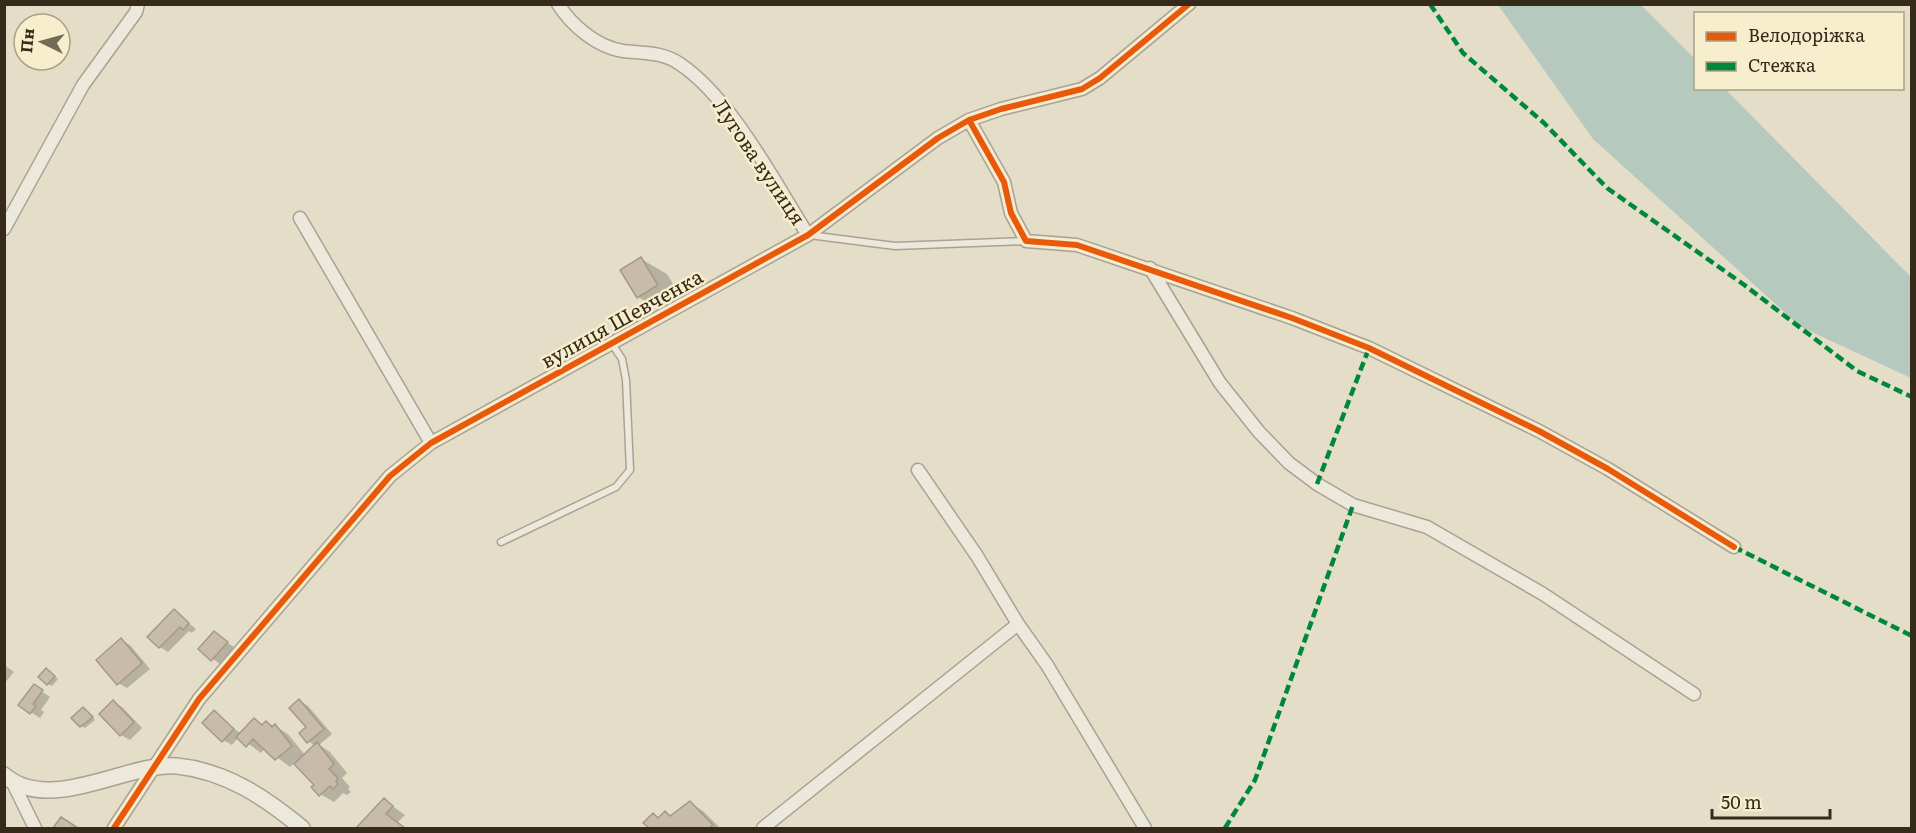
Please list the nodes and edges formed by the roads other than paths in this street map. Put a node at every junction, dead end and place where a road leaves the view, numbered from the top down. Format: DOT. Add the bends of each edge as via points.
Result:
graph roads {
  1 [pos="138,4"];
  2 [pos="558,4"];
  3 [pos="1189,4"];
  4 [pos="969,120"];
  5 [pos="300,218"];
  6 [pos="4,229"];
  7 [pos="808,235"];
  8 [pos="1026,241"];
  9 [pos="1150,268"];
  10 [pos="612,344"];
  11 [pos="431,443"];
  12 [pos="918,470"];
  13 [pos="501,542"];
  14 [pos="1734,547"];
  15 [pos="1018,624"];
  16 [pos="1694,694"];
  17 [pos="155,767"];
  18 [pos="9,779"];
  19 [pos="34,828"];
  20 [pos="114,828"];
  21 [pos="302,828"];
  22 [pos="763,828"];
  23 [pos="1145,828"];
  1 -- 6 [label="street" via="83,86"];
  2 -- 7 [label="street, Лугова вулиця" via="567,19 589,36 620,51 668,57 705,85 732,117"];
  3 -- 4 [label="street, вулиця Шевченка" via="1082,89"];
  4 -- 7 [label="street, вулиця Шевченка" via="938,138"];
  4 -- 8 [label="street" via="1004,182 1011,213"];
  5 -- 11 [label="street"];
  7 -- 8 [label="lane" via="895,246"];
  7 -- 10 [label="street, вулиця Шевченка"];
  8 -- 9 [label="street" via="1077,245"];
  9 -- 14 [label="street" via="1369,348 1539,431"];
  9 -- 16 [label="street" via="1220,383 1289,463 1353,505 1427,527 1543,594"];
  10 -- 11 [label="street, вулиця Шевченка"];
  10 -- 13 [label="lane" via="622,359 626,380 630,470 616,487"];
  11 -- 17 [label="street, вулиця Шевченка" via="390,476 207,690"];
  12 -- 15 [label="street"];
  15 -- 22 [label="street"];
  15 -- 23 [label="street"];
  17 -- 18 [label="street" via="72,789 41,789"];
  17 -- 20 [label="street, вулиця Шевченка"];
  17 -- 21 [label="street" via="176,766 221,776 272,803"];
  18 -- 19 [label="street"];
}
